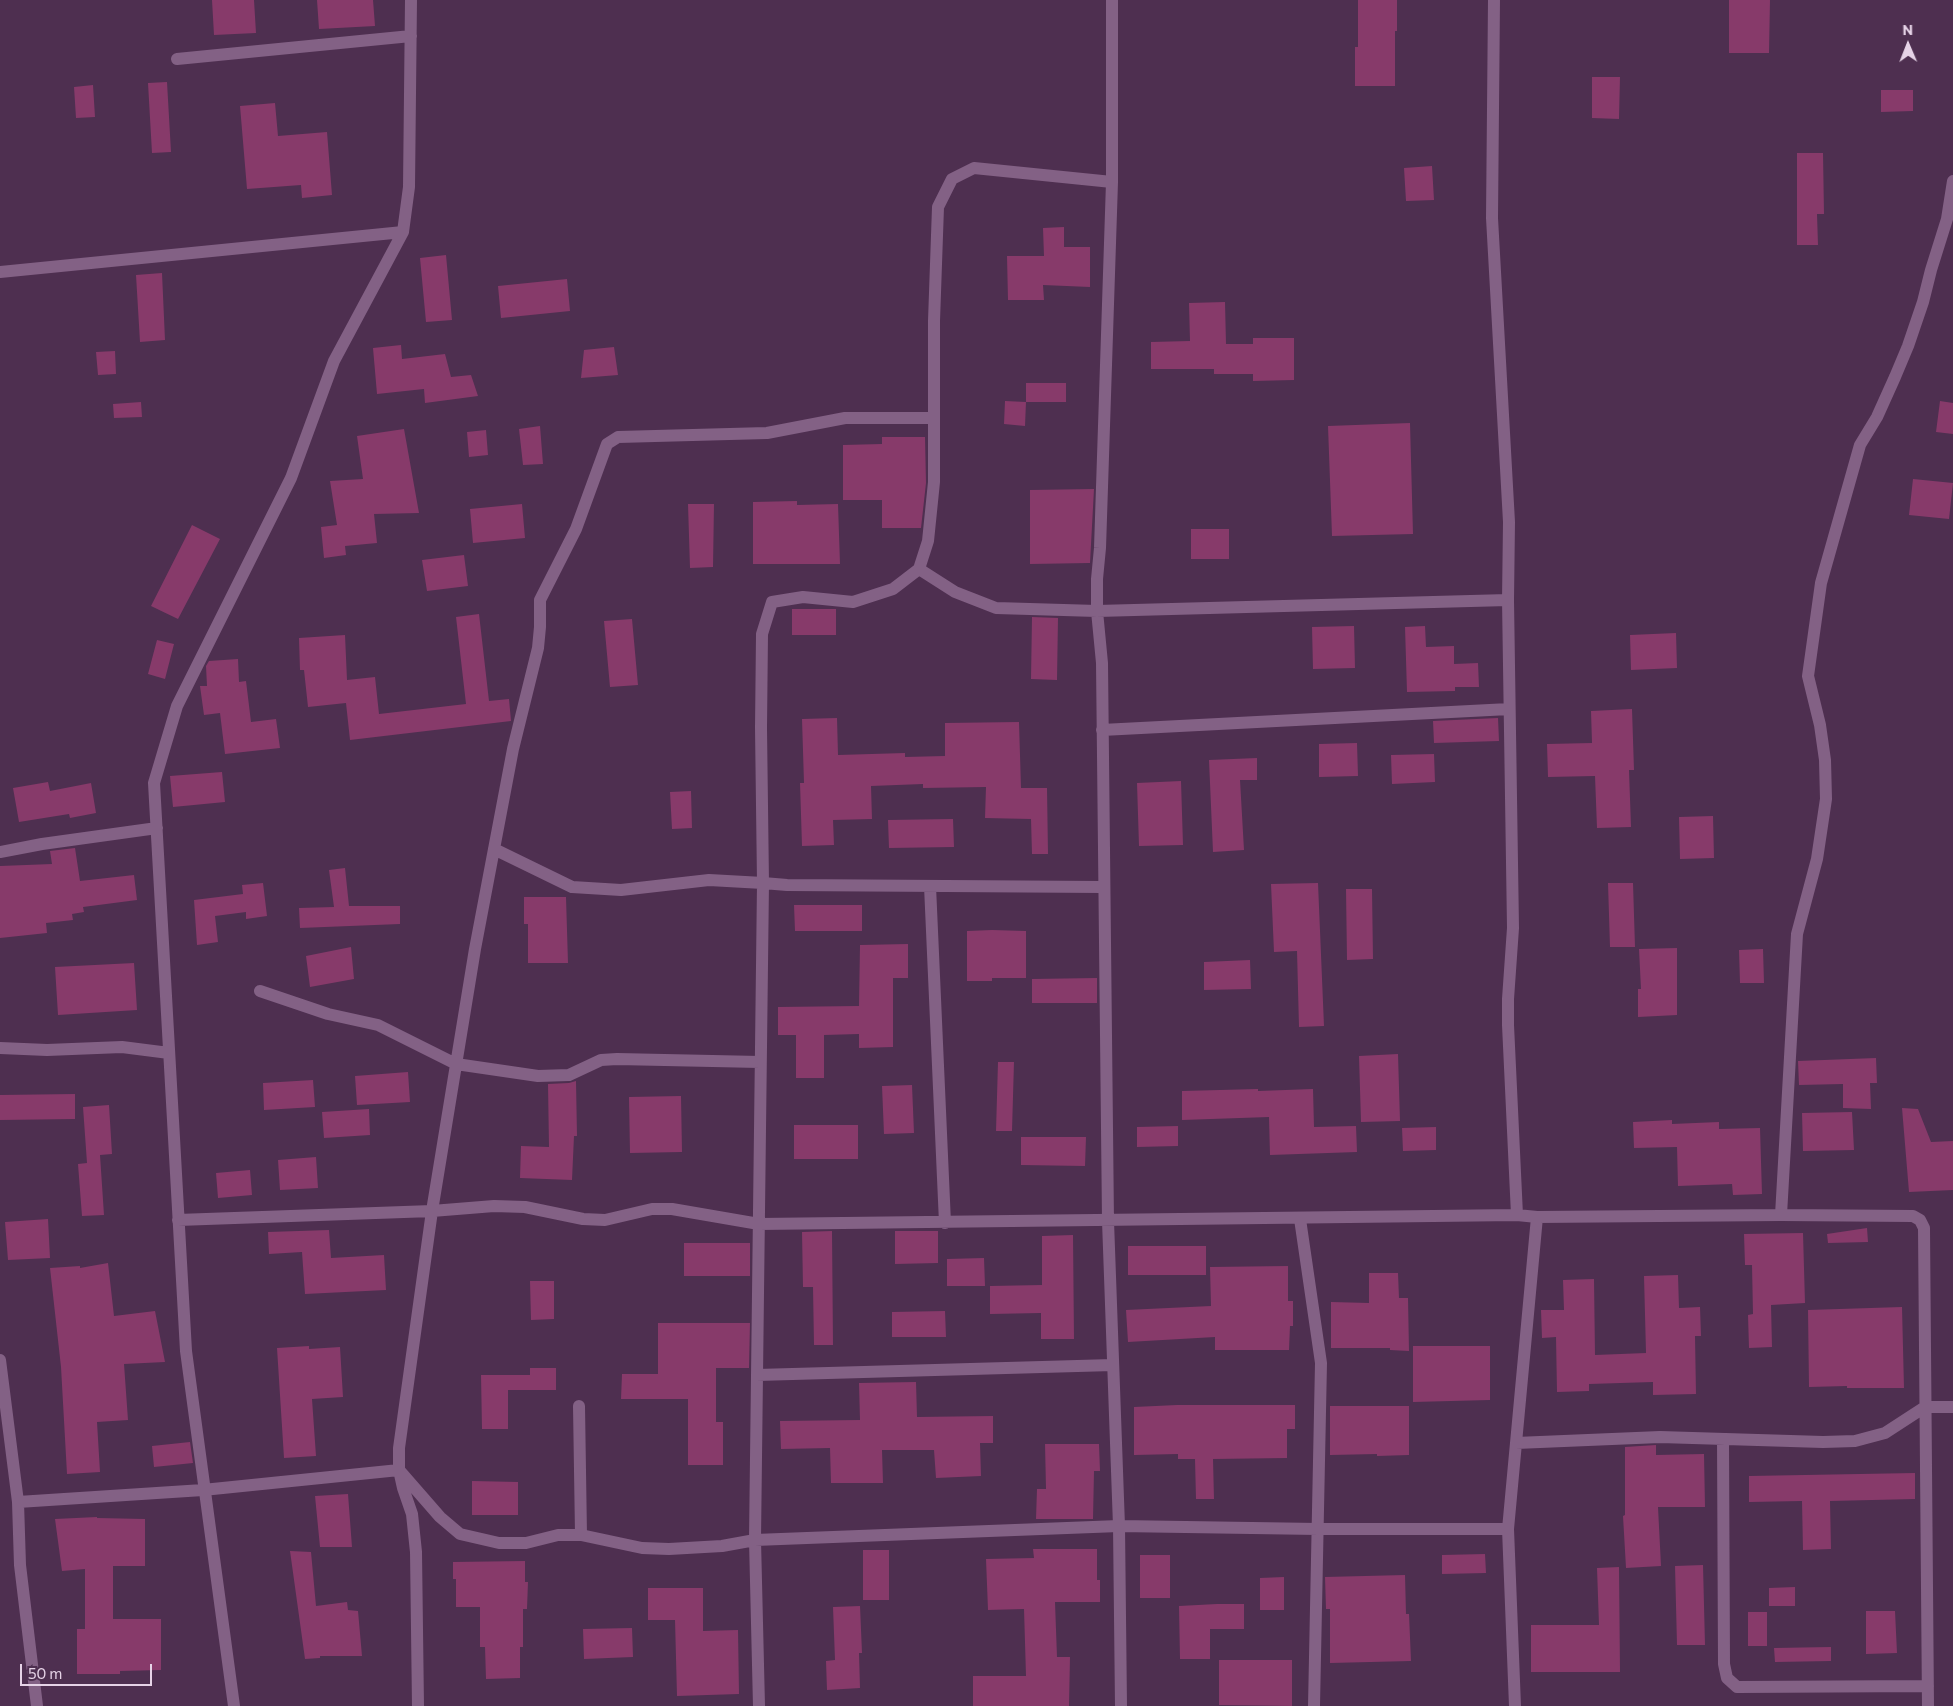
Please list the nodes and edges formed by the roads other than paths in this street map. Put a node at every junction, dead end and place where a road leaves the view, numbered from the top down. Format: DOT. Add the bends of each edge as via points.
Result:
graph roads {
  1 [pos="411,0"];
  2 [pos="1112,0"];
  3 [pos="1494,0"];
  4 [pos="410,36"];
  5 [pos="178,59"];
  6 [pos="1953,181"];
  7 [pos="1112,182"];
  8 [pos="402,232"];
  9 [pos="0,272"];
  10 [pos="933,418"];
  11 [pos="919,569"];
  12 [pos="1508,600"];
  13 [pos="1098,611"];
  14 [pos="1509,709"];
  15 [pos="1102,730"];
  16 [pos="157,828"];
  17 [pos="494,849"];
  18 [pos="0,852"];
  19 [pos="763,883"];
  20 [pos="930,886"];
  21 [pos="1103,887"];
  22 [pos="260,992"];
  23 [pos="0,1048"];
  24 [pos="169,1053"];
  25 [pos="760,1062"];
  26 [pos="456,1064"];
  27 [pos="432,1211"];
  28 [pos="1517,1215"];
  29 [pos="1781,1215"];
  30 [pos="1537,1217"];
  31 [pos="1300,1218"];
  32 [pos="178,1220"];
  33 [pos="1108,1221"];
  34 [pos="945,1223"];
  35 [pos="759,1224"];
  36 [pos="0,1360"];
  37 [pos="1113,1365"];
  38 [pos="757,1375"];
  39 [pos="579,1406"];
  40 [pos="1925,1407"];
  41 [pos="1953,1407"];
  42 [pos="1723,1439"];
  43 [pos="1516,1443"];
  44 [pos="400,1470"];
  45 [pos="203,1490"];
  46 [pos="18,1502"];
  47 [pos="1119,1526"];
  48 [pos="1318,1529"];
  49 [pos="1508,1529"];
  50 [pos="581,1536"];
  51 [pos="755,1540"];
  52 [pos="1928,1686"];
  53 [pos="37,1706"];
  54 [pos="234,1706"];
  55 [pos="418,1706"];
  56 [pos="758,1706"];
  57 [pos="1120,1706"];
  58 [pos="1314,1706"];
  59 [pos="1515,1706"];
  60 [pos="1928,1706"];
  1 -- 4 [label="street"];
  2 -- 7 [label="street"];
  3 -- 12 [label="street" via="1492,218 1508,522"];
  4 -- 5 [label="street"];
  4 -- 8 [label="street" via="409,187"];
  6 -- 29 [label="street" via="1947,219 1923,302 1895,377 1860,445 1821,584 1808,676 1820,725 1826,799 1817,859 1797,934"];
  7 -- 10 [label="street" via="974,168 952,179 938,207"];
  7 -- 13 [label="street"];
  8 -- 9 [label="street"];
  8 -- 16 [label="street" via="334,361 291,478 177,706 154,783"];
  10 -- 11 [label="street" via="934,482 928,540"];
  10 -- 17 [label="street" via="845,418 767,433 618,437 606,444 576,529 540,600 540,638 513,749"];
  11 -- 13 [label="street" via="955,592 996,608"];
  11 -- 19 [label="street" via="893,589 853,602 803,597 772,602 762,634"];
  12 -- 13 [label="street"];
  12 -- 14 [label="street"];
  13 -- 15 [label="street"];
  14 -- 15 [label="street"];
  14 -- 28 [label="street" via="1513,928 1508,1025"];
  15 -- 21 [label="street"];
  16 -- 18 [label="street"];
  16 -- 24 [label="street"];
  17 -- 19 [label="street" via="572,886 621,890 709,880"];
  17 -- 26 [label="street"];
  19 -- 20 [label="street"];
  19 -- 25 [label="street"];
  20 -- 21 [label="street"];
  20 -- 34 [label="street"];
  21 -- 33 [label="street"];
  22 -- 26 [label="street" via="328,1014 378,1024"];
  23 -- 24 [label="street" via="122,1047"];
  24 -- 32 [label="street"];
  25 -- 26 [label="street" via="601,1060 569,1075 538,1076"];
  25 -- 35 [label="street"];
  26 -- 27 [label="street"];
  27 -- 32 [label="street"];
  27 -- 35 [label="street" via="525,1207 583,1219 605,1220 652,1209 672,1209"];
  27 -- 44 [label="street" via="399,1448"];
  28 -- 30 [label="street"];
  28 -- 31 [label="street"];
  29 -- 30 [label="street"];
  29 -- 40 [label="street" via="1913,1216 1920,1220 1924,1228"];
  30 -- 43 [label="street"];
  31 -- 33 [label="street"];
  31 -- 48 [label="street" via="1321,1363"];
  32 -- 45 [label="street" via="186,1351"];
  33 -- 34 [label="street"];
  33 -- 37 [label="street"];
  34 -- 35 [label="street"];
  35 -- 38 [label="street"];
  36 -- 46 [label="street"];
  37 -- 38 [label="street"];
  37 -- 47 [label="street"];
  38 -- 51 [label="street"];
  39 -- 50 [label="street"];
  40 -- 41 [label="street"];
  40 -- 42 [label="street" via="1885,1433 1854,1441"];
  40 -- 52 [label="street"];
  42 -- 43 [label="street" via="1660,1437"];
  42 -- 52 [label="street" via="1724,1664 1727,1678 1736,1686"];
  43 -- 49 [label="street"];
  44 -- 45 [label="street"];
  44 -- 50 [label="street" via="440,1517 460,1534 499,1543 526,1543 558,1535"];
  44 -- 55 [label="street" via="412,1514 416,1552"];
  45 -- 46 [label="street"];
  45 -- 54 [label="street"];
  46 -- 53 [label="street" via="20,1565"];
  47 -- 48 [label="street"];
  47 -- 51 [label="street"];
  47 -- 57 [label="street"];
  48 -- 49 [label="street"];
  48 -- 58 [label="street"];
  49 -- 59 [label="street"];
  50 -- 51 [label="street" via="642,1548 670,1549"];
  51 -- 56 [label="street"];
  52 -- 60 [label="street"];
}
